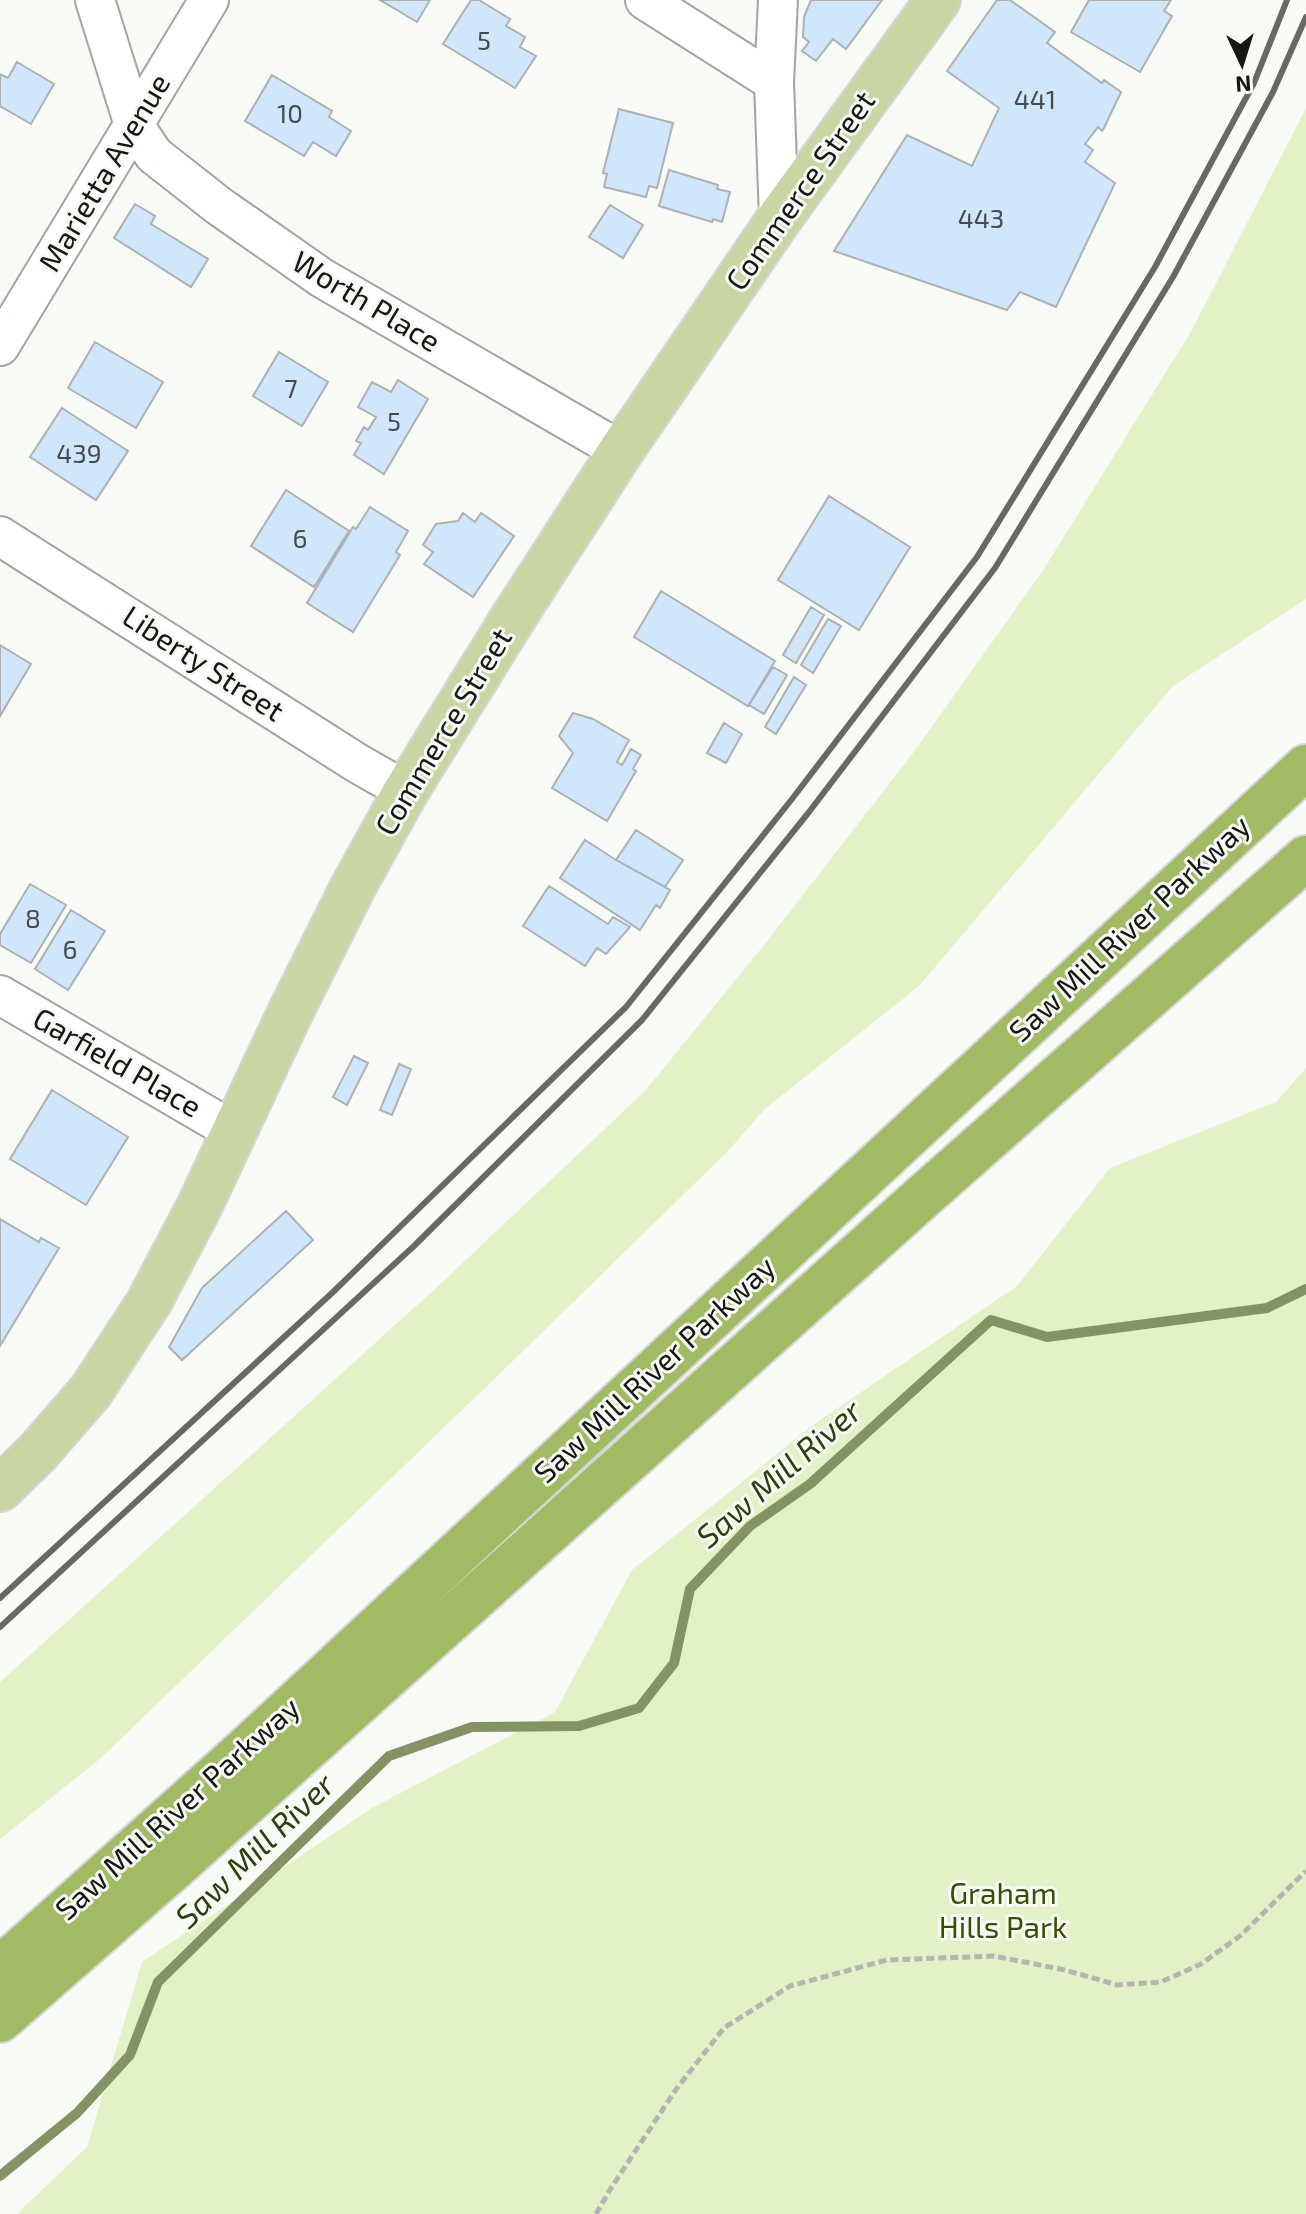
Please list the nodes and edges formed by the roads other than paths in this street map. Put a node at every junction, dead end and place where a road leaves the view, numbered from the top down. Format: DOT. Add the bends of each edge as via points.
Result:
graph roads {
  1 [pos="95,0"];
  2 [pos="209,0"];
  3 [pos="645,0"];
  4 [pos="778,0"];
  5 [pos="938,0"];
  6 [pos="774,82"];
  7 [pos="134,125"];
  8 [pos="779,219"];
  9 [pos="0,346"];
  10 [pos="621,451"];
  11 [pos="0,536"];
  12 [pos="1306,767"];
  13 [pos="406,791"];
  14 [pos="1306,858"];
  15 [pos="0,995"];
  16 [pos="235,1132"];
  17 [pos="0,1489"];
  18 [pos="0,1969"];
  19 [pos="0,2020"];
  1 -- 7 [label="street, Worth Place"];
  2 -- 7 [label="street, Marietta Avenue"];
  3 -- 6 [label="street"];
  4 -- 6 [label="street"];
  5 -- 8 [label="main road, Commerce Street"];
  6 -- 8 [label="street"];
  7 -- 9 [label="street, Marietta Avenue"];
  7 -- 10 [label="street, Worth Place" via="154,155 322,278"];
  8 -- 10 [label="main road, Commerce Street"];
  10 -- 13 [label="main road, Commerce Street"];
  11 -- 13 [label="street, Liberty Street"];
  12 -- 18 [label="highway, Saw Mill River Parkway" via="242,1753"];
  13 -- 16 [label="main road, Commerce Street" via="353,887"];
  14 -- 19 [label="highway, Saw Mill River Parkway"];
  15 -- 16 [label="street, Garfield Place"];
  16 -- 17 [label="main road, Commerce Street" via="173,1259 109,1365 61,1427"];
}
